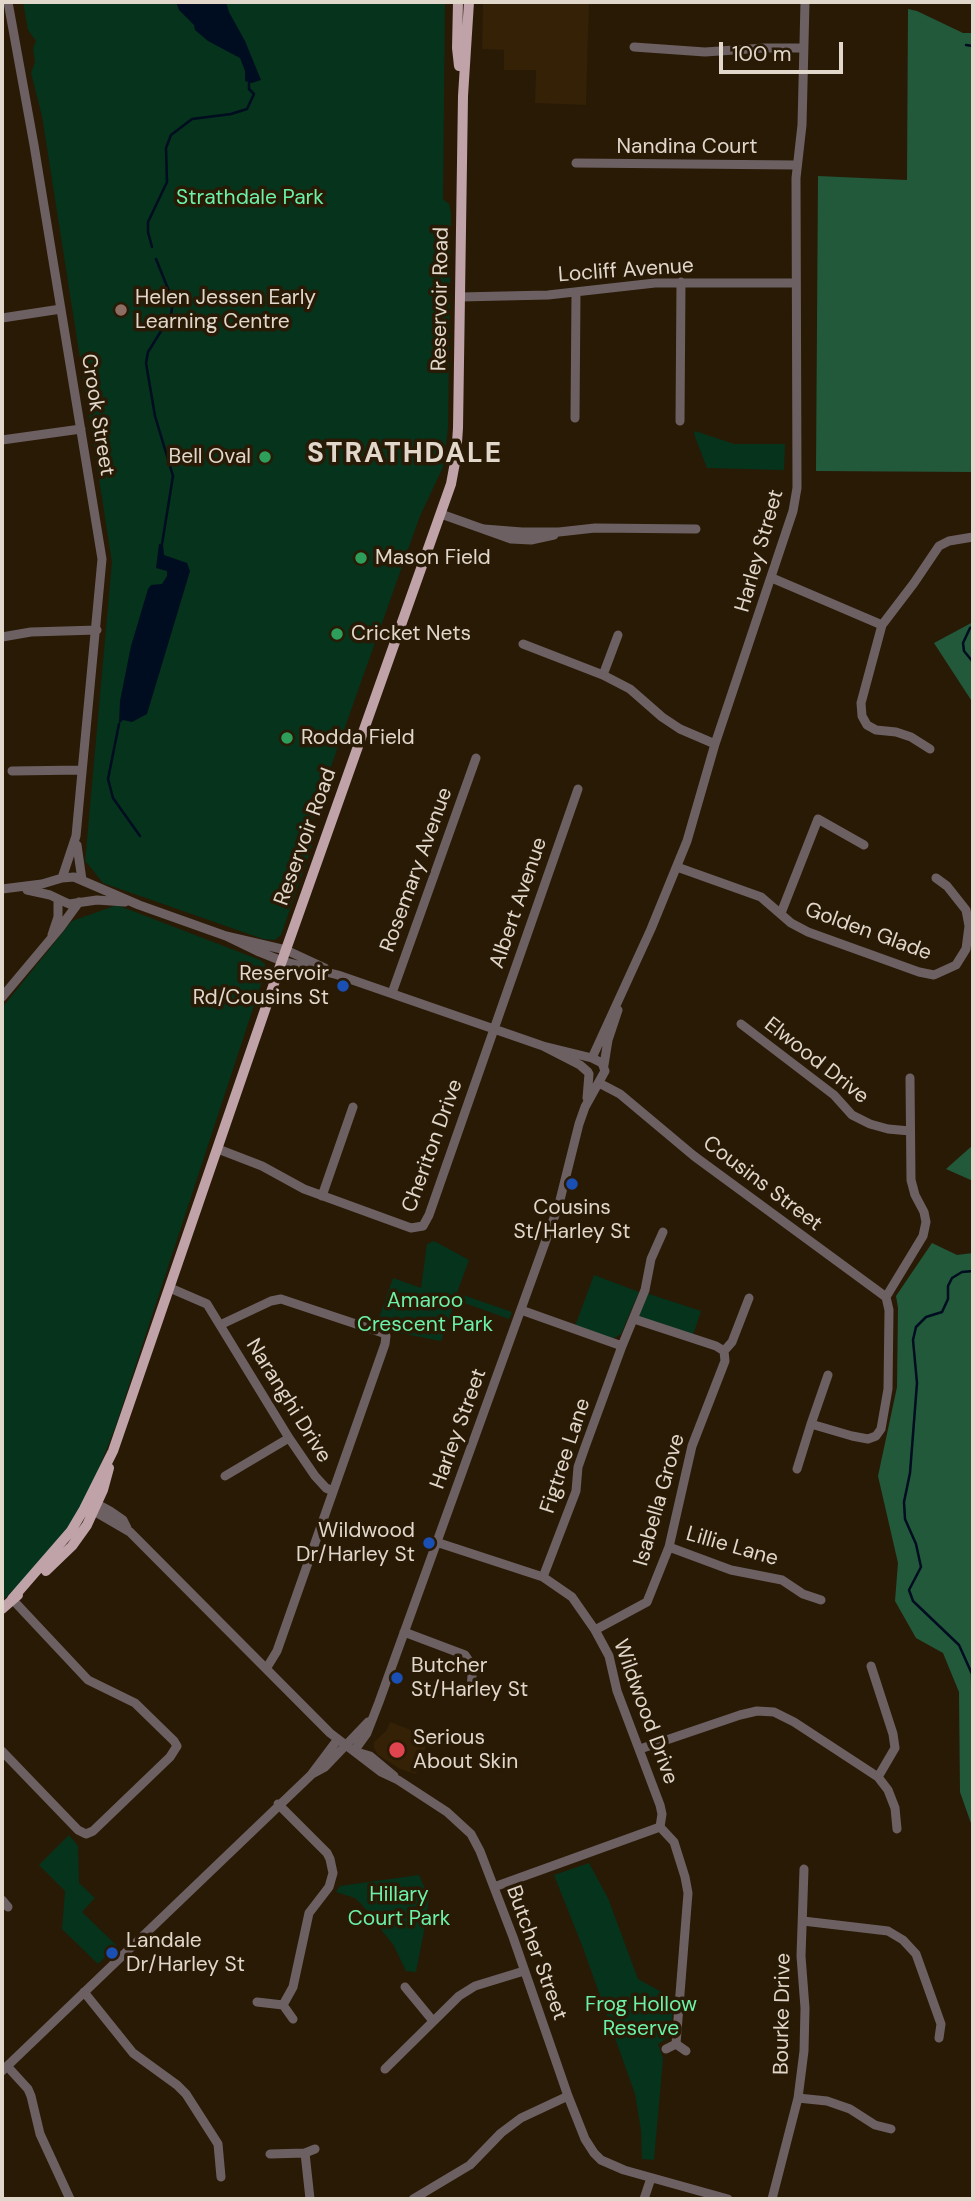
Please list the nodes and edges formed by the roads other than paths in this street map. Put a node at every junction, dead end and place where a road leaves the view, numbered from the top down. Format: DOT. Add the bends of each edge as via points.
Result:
graph roads {
  1 [pos="8,2"];
  2 [pos="458,2"];
  3 [pos="469,2"];
  4 [pos="805,2"];
  5 [pos="634,47"];
  6 [pos="804,48"];
  7 [pos="463,96"];
  8 [pos="576,163"];
  9 [pos="797,165"];
  10 [pos="681,282"];
  11 [pos="796,283"];
  12 [pos="576,292"];
  13 [pos="460,297"];
  14 [pos="61,309"];
  15 [pos="2,318"];
  16 [pos="575,418"];
  17 [pos="680,421"];
  18 [pos="81,429"];
  19 [pos="2,440"];
  20 [pos="441,514"];
  21 [pos="696,528"];
  22 [pos="973,537"];
  23 [pos="772,579"];
  24 [pos="882,625"];
  25 [pos="97,629"];
  26 [pos="2,635"];
  27 [pos="618,635"];
  28 [pos="523,644"];
  29 [pos="603,675"];
  30 [pos="715,744"];
  31 [pos="930,749"];
  32 [pos="476,758"];
  33 [pos="82,770"];
  34 [pos="12,771"];
  35 [pos="578,789"];
  36 [pos="76,836"];
  37 [pos="864,845"];
  38 [pos="677,867"];
  39 [pos="62,878"];
  40 [pos="936,878"];
  41 [pos="82,880"];
  42 [pos="15,888"];
  43 [pos="2,889"];
  44 [pos="58,899"];
  45 [pos="80,902"];
  46 [pos="139,905"];
  47 [pos="781,913"];
  48 [pos="50,940"];
  49 [pos="284,956"];
  50 [pos="392,993"];
  51 [pos="2,997"];
  52 [pos="620,1001"];
  53 [pos="741,1024"];
  54 [pos="494,1029"];
  55 [pos="543,1046"];
  56 [pos="592,1058"];
  57 [pos="604,1067"];
  58 [pos="588,1073"];
  59 [pos="910,1078"];
  60 [pos="599,1083"];
  61 [pos="620,1094"];
  62 [pos="353,1107"];
  63 [pos="585,1107"];
  64 [pos="911,1131"];
  65 [pos="218,1149"];
  66 [pos="322,1196"];
  67 [pos="663,1232"];
  68 [pos="170,1288"];
  69 [pos="886,1297"];
  70 [pos="749,1298"];
  71 [pos="521,1310"];
  72 [pos="634,1319"];
  73 [pos="220,1325"];
  74 [pos="622,1346"];
  75 [pos="724,1352"];
  76 [pos="828,1375"];
  77 [pos="811,1424"];
  78 [pos="289,1438"];
  79 [pos="797,1469"];
  80 [pos="225,1476"];
  81 [pos="333,1491"];
  82 [pos="93,1507"];
  83 [pos="436,1542"];
  84 [pos="669,1547"];
  85 [pos="543,1577"];
  86 [pos="12,1599"];
  87 [pos="821,1600"];
  88 [pos="2,1609"];
  89 [pos="595,1630"];
  90 [pos="404,1632"];
  91 [pos="871,1666"];
  92 [pos="266,1669"];
  93 [pos="471,1689"];
  94 [pos="346,1745"];
  95 [pos="640,1749"];
  96 [pos="2,1751"];
  97 [pos="878,1777"];
  98 [pos="278,1804"];
  99 [pos="660,1826"];
  100 [pos="897,1829"];
  101 [pos="804,1868"];
  102 [pos="494,1888"];
  103 [pos="803,1921"];
  104 [pos="524,1970"];
  105 [pos="405,1987"];
  106 [pos="84,1992"];
  107 [pos="257,2002"];
  108 [pos="283,2006"];
  109 [pos="293,2019"];
  110 [pos="433,2021"];
  111 [pos="939,2038"];
  112 [pos="676,2045"];
  113 [pos="666,2049"];
  114 [pos="686,2050"];
  115 [pos="4,2068"];
  116 [pos="385,2069"];
  117 [pos="568,2096"];
  118 [pos="798,2098"];
  119 [pos="891,2129"];
  120 [pos="315,2149"];
  121 [pos="305,2153"];
  122 [pos="270,2154"];
  123 [pos="221,2177"];
  124 [pos="651,2178"];
  125 [pos="70,2199"];
  126 [pos="310,2199"];
  127 [pos="413,2199"];
  128 [pos="643,2199"];
  129 [pos="728,2199"];
  130 [pos="772,2199"];
  1 -- 14 [label="street, Crook Street" via="11,40"];
  2 -- 7 [label="main road, Reservoir Road"];
  3 -- 7 [label="main road, Reservoir Road"];
  4 -- 6 [label="street, Harley Street"];
  5 -- 6 [label="street" via="705,52"];
  6 -- 9 [label="street, Harley Street" via="803,125"];
  7 -- 13 [label="main road, Reservoir Road"];
  8 -- 9 [label="street, Nandina Court"];
  9 -- 11 [label="street, Harley Street"];
  10 -- 11 [label="street, Locliff Avenue"];
  10 -- 12 [label="street, Locliff Avenue"];
  10 -- 17 [label="street"];
  11 -- 23 [label="street, Harley Street" via="797,488"];
  12 -- 13 [label="street, Locliff Avenue"];
  12 -- 16 [label="street"];
  13 -- 20 [label="main road, Reservoir Road" via="458,445"];
  14 -- 15 [label="street"];
  14 -- 18 [label="street, Crook Street"];
  18 -- 19 [label="street"];
  18 -- 25 [label="street, Crook Street" via="102,559"];
  20 -- 21 [label="street" via="522,536 595,528"];
  20 -- 49 [label="main road, Reservoir Road"];
  22 -- 24 [label="street" via="939,546"];
  23 -- 24 [label="street"];
  23 -- 30 [label="street, Harley Street"];
  24 -- 31 [label="street" via="861,703 862,716 876,730 911,737"];
  25 -- 26 [label="street"];
  25 -- 33 [label="street, Crook Street"];
  27 -- 29 [label="street"];
  28 -- 29 [label="street"];
  29 -- 30 [label="street" via="630,689 681,729"];
  30 -- 38 [label="street, Harley Street"];
  32 -- 50 [label="street, Rosemary Avenue"];
  33 -- 34 [label="street"];
  33 -- 36 [label="street, Crook Street"];
  35 -- 54 [label="street, Albert Avenue"];
  36 -- 39 [label="street, Crook Street"];
  36 -- 41 [label="street, Crook Street"];
  37 -- 47 [label="street" via="818,820"];
  38 -- 47 [label="street, Golden Glade" via="761,897"];
  38 -- 52 [label="street, Harley Street"];
  39 -- 41 [label="street"];
  39 -- 42 [label="street"];
  39 -- 44 [label="street"];
  40 -- 47 [label="street, Golden Glade" via="966,910 969,926 966,949 956,965 933,975 808,932"];
  41 -- 45 [label="street"];
  41 -- 46 [label="street"];
  42 -- 43 [label="street"];
  42 -- 44 [label="street"];
  44 -- 45 [label="street"];
  44 -- 48 [label="street"];
  45 -- 46 [label="street"];
  45 -- 48 [label="street"];
  46 -- 49 [label="street"];
  48 -- 51 [label="street"];
  49 -- 50 [label="street"];
  49 -- 65 [label="main road, Reservoir Road"];
  50 -- 54 [label="street"];
  52 -- 56 [label="street, Harley Street"];
  52 -- 57 [label="street, Harley Street"];
  53 -- 64 [label="street, Elwood Drive" via="834,1095 852,1115 888,1129"];
  54 -- 55 [label="street"];
  54 -- 66 [label="street, Cheriton Drive" via="423,1226 411,1228"];
  55 -- 56 [label="street"];
  55 -- 58 [label="street"];
  56 -- 57 [label="street"];
  56 -- 58 [label="street, Harley Street"];
  57 -- 60 [label="street, Harley Street"];
  57 -- 61 [label="street, Cousins Street"];
  58 -- 60 [label="street, Cousins Street"];
  58 -- 63 [label="street, Harley Street"];
  59 -- 64 [label="street"];
  60 -- 61 [label="street, Cousins Street"];
  60 -- 63 [label="street, Harley Street"];
  61 -- 69 [label="street, Cousins Street" via="694,1156"];
  62 -- 66 [label="street"];
  63 -- 71 [label="street, Harley Street" via="562,1193"];
  64 -- 69 [label="street" via="911,1180 926,1222 923,1236"];
  65 -- 66 [label="street, Cheriton Drive"];
  65 -- 68 [label="main road, Reservoir Road"];
  67 -- 72 [label="street, Figtree Lane"];
  68 -- 73 [label="street, Naranghi Drive" via="204,1302"];
  68 -- 82 [label="main road, Reservoir Road"];
  69 -- 77 [label="street" via="888,1389 881,1429 868,1439"];
  70 -- 75 [label="street, Isabella Grove" via="733,1342"];
  71 -- 74 [label="street"];
  71 -- 83 [label="street, Harley Street"];
  72 -- 74 [label="street, Figtree Lane"];
  72 -- 75 [label="street"];
  73 -- 78 [label="street, Naranghi Drive"];
  73 -- 81 [label="street" via="281,1299 386,1335"];
  74 -- 85 [label="street, Figtree Lane"];
  75 -- 84 [label="street, Isabella Grove" via="689,1457"];
  76 -- 77 [label="street"];
  77 -- 79 [label="street"];
  78 -- 80 [label="street"];
  78 -- 81 [label="street, Naranghi Drive" via="320,1483"];
  81 -- 92 [label="street, Naranghi Drive"];
  82 -- 86 [label="main road, Reservoir Road"];
  82 -- 92 [label="street, Butcher Street" via="118,1516"];
  83 -- 85 [label="street, Wildwood Drive"];
  83 -- 90 [label="street, Harley Street"];
  84 -- 87 [label="street, Lillie Lane" via="731,1570 782,1580"];
  84 -- 89 [label="street, Isabella Grove" via="647,1602"];
  85 -- 89 [label="street, Wildwood Drive" via="572,1597"];
  86 -- 88 [label="main road, Reservoir Road"];
  86 -- 96 [label="street" via="88,1680 135,1703 177,1746 86,1834"];
  89 -- 95 [label="street, Wildwood Drive" via="609,1656"];
  90 -- 93 [label="street" via="465,1655"];
  90 -- 94 [label="street, Harley Street" via="367,1732"];
  91 -- 97 [label="street" via="895,1748"];
  92 -- 94 [label="street, Butcher Street"];
  94 -- 98 [label="street, Harley Street"];
  94 -- 102 [label="street, Butcher Street" via="370,1756 468,1830"];
  95 -- 97 [label="street" via="740,1715 774,1712"];
  95 -- 99 [label="street, Wildwood Drive" via="660,1805"];
  97 -- 100 [label="street" via="895,1808"];
  98 -- 106 [label="street, Harley Street"];
  98 -- 108 [label="street" via="327,1853 333,1873 329,1887 309,1913 293,1987"];
  99 -- 102 [label="street"];
  99 -- 112 [label="street" via="674,1842 688,1893"];
  101 -- 103 [label="street, Bourke Drive"];
  102 -- 104 [label="street, Butcher Street"];
  103 -- 111 [label="street" via="888,1931 903,1940 916,1954 942,2024"];
  103 -- 118 [label="street, Bourke Drive" via="804,2029"];
  104 -- 110 [label="street" via="475,1986"];
  104 -- 117 [label="street, Butcher Street"];
  105 -- 110 [label="street"];
  106 -- 115 [label="street, Harley Street"];
  106 -- 123 [label="street" via="133,2053 186,2094 218,2144"];
  107 -- 108 [label="street"];
  108 -- 109 [label="street"];
  110 -- 116 [label="street"];
  112 -- 113 [label="street"];
  112 -- 114 [label="street"];
  115 -- 125 [label="street" via="31,2096 40,2134"];
  117 -- 124 [label="street, Butcher Street" via="594,2153 611,2165"];
  117 -- 127 [label="street" via="521,2118 470,2165"];
  118 -- 119 [label="street" via="827,2101"];
  118 -- 130 [label="street, Bourke Drive"];
  120 -- 121 [label="street"];
  121 -- 122 [label="street"];
  121 -- 126 [label="street"];
  124 -- 128 [label="street"];
  124 -- 129 [label="street, Butcher Street"];
}
